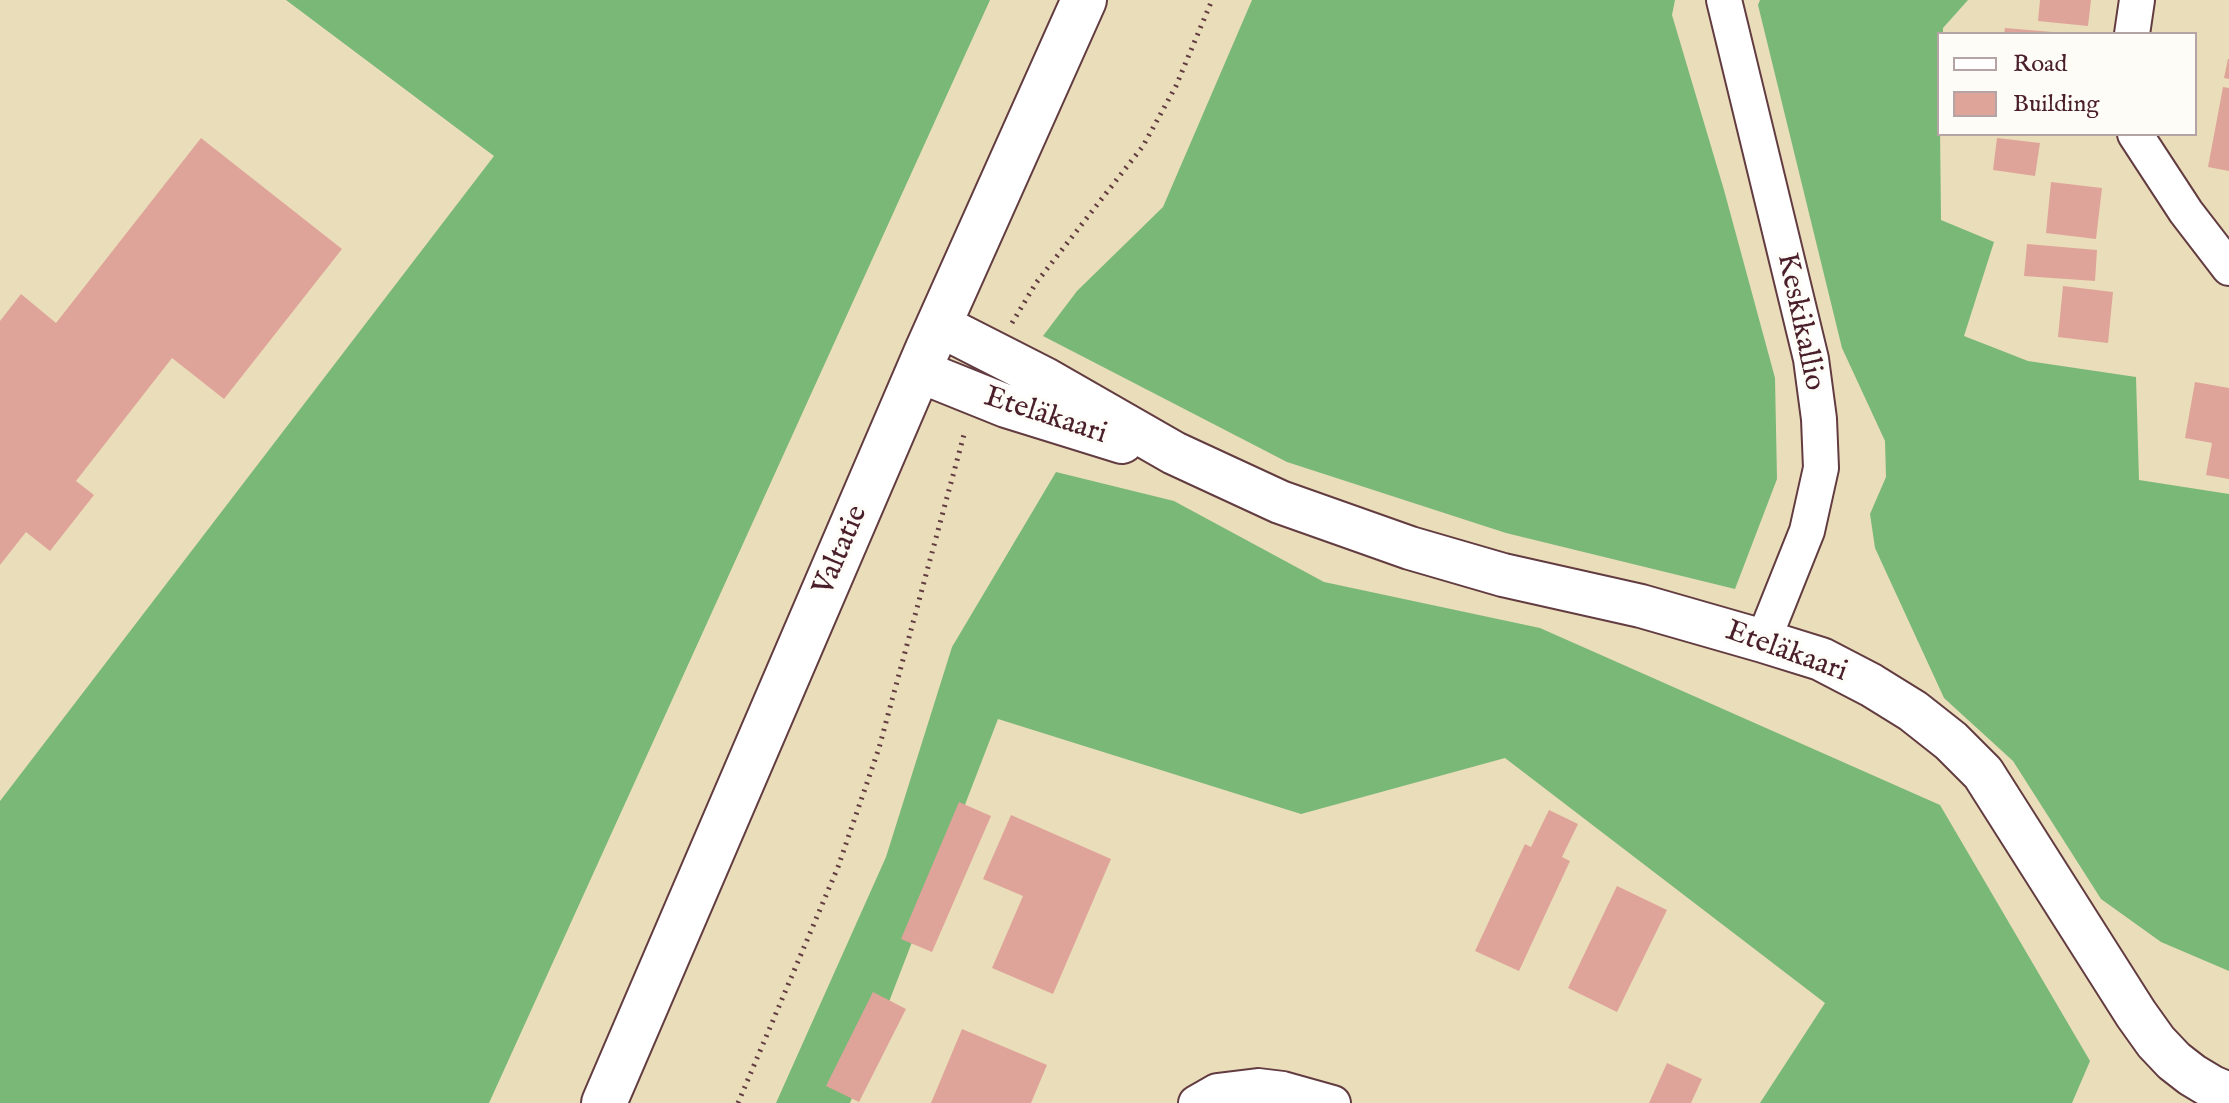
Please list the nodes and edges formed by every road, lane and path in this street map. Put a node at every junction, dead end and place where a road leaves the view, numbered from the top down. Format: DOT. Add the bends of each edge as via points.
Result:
graph roads {
  1 [pos="1084,0"];
  2 [pos="1212,0"];
  3 [pos="1724,0"];
  4 [pos="2137,0"];
  5 [pos="2132,32"];
  6 [pos="2136,136"];
  7 [pos="2229,268"];
  8 [pos="939,325"];
  9 [pos="997,353"];
  10 [pos="919,371"];
  11 [pos="979,395"];
  12 [pos="1174,453"];
  13 [pos="1763,641"];
  14 [pos="2229,1094"];
  15 [pos="604,1103"];
  16 [pos="738,1103"];
  17 [pos="1196,1103"];
  18 [pos="1333,1103"];
  1 -- 8 [label="highway, Valtatie"];
  2 -- 9 [label="path" via="1176,86 1143,146 1036,283"];
  3 -- 13 [label="street, Keskikallio" via="1811,359 1819,419 1821,468 1807,531"];
  4 -- 5 [label="street"];
  6 -- 7 [label="street"];
  8 -- 9 [label="street, Eteläkaari"];
  8 -- 10 [label="highway, Valtatie"];
  9 -- 12 [label="street, Eteläkaari"];
  10 -- 11 [label="street, Eteläkaari"];
  10 -- 15 [label="highway, Valtatie"];
  11 -- 12 [label="street, Eteläkaari" via="1104,437"];
  11 -- 16 [label="path" via="961,443 879,748 838,867"];
  12 -- 13 [label="street, Eteläkaari" via="1280,502 1410,548"];
  13 -- 14 [label="street, Eteläkaari" via="1821,659 1871,685 1951,741 1983,773 2013,817 2156,1042 2192,1075"];
  17 -- 18 [label="street" via="1217,1091 1258,1086"];
}
